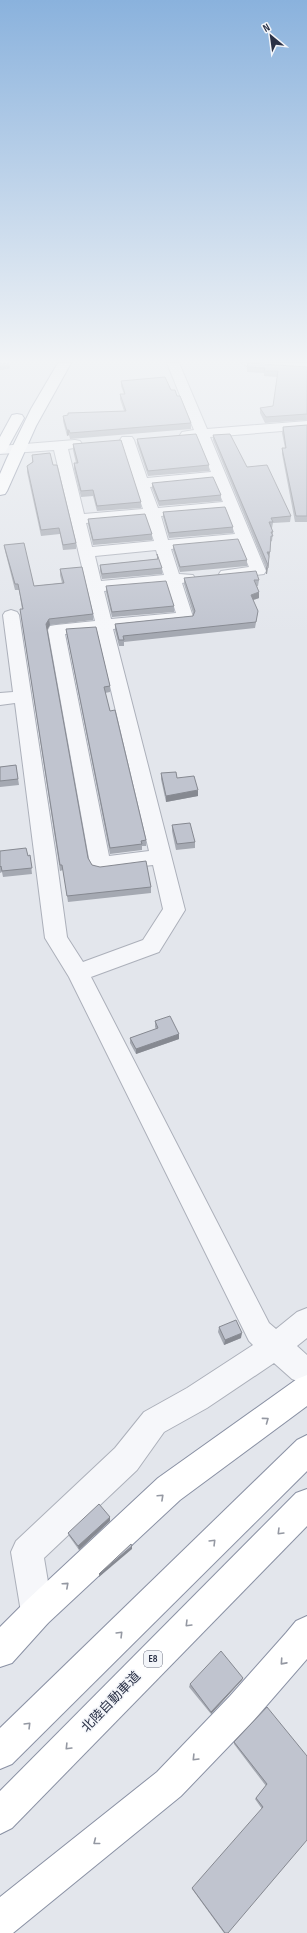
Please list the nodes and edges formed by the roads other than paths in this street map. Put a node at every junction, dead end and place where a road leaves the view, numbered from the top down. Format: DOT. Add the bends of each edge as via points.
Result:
graph roads {
  1 [pos="15,453"];
  2 [pos="62,453"];
  3 [pos="132,453"];
  4 [pos="209,453"];
  5 [pos="218,476"];
  6 [pos="142,483"];
  7 [pos="0,491"];
  8 [pos="230,506"];
  9 [pos="152,512"];
  10 [pos="77,519"];
  11 [pos="243,538"];
  12 [pos="163,546"];
  13 [pos="85,552"];
  14 [pos="174,580"];
  15 [pos="94,587"];
  16 [pos="11,615"];
  17 [pos="103,625"];
  18 [pos="22,696"];
  19 [pos="0,698"];
  20 [pos="161,857"];
  21 [pos="78,973"];
  22 [pos="307,1320"];
  23 [pos="276,1346"];
  24 [pos="305,1379"];
  25 [pos="307,1450"];
  26 [pos="307,1504"];
  27 [pos="37,1612"];
  28 [pos="307,1632"];
  29 [pos="0,1640"];
  30 [pos="0,1651"];
  31 [pos="0,1752"];
  32 [pos="0,1816"];
  33 [pos="0,1920"];
  1 -- 7 [label="highway"];
  2 -- 10 [label="street"];
  3 -- 6 [label="street"];
  4 -- 5 [label="street"];
  5 -- 6 [label="street"];
  5 -- 8 [label="street"];
  6 -- 9 [label="street"];
  8 -- 9 [label="street"];
  8 -- 11 [label="street"];
  9 -- 10 [label="street"];
  9 -- 12 [label="street"];
  10 -- 13 [label="street"];
  11 -- 12 [label="street"];
  11 -- 14 [label="street" via="258,571"];
  12 -- 13 [label="street"];
  12 -- 14 [label="street"];
  13 -- 15 [label="street"];
  14 -- 15 [label="street"];
  14 -- 17 [label="street" via="185,617"];
  15 -- 17 [label="street"];
  16 -- 18 [label="street"];
  17 -- 20 [label="street"];
  17 -- 20 [label="street" via="56,630 100,864"];
  18 -- 19 [label="street"];
  18 -- 21 [label="street" via="56,938"];
  20 -- 21 [label="street" via="174,910 151,946"];
  21 -- 23 [label="street" via="259,1332"];
  22 -- 23 [label="street"];
  23 -- 24 [label="street"];
  23 -- 27 [label="street" via="197,1398 154,1422 126,1459 27,1552"];
  27 -- 24 [label="highway, one-way" via="169,1489"];
  31 -- 25 [label="highway, one-way"];
  26 -- 32 [label="highway, 北陸自動車道 / E8, one-way"];
  27 -- 29 [label="highway"];
  27 -- 30 [label="highway"];
  28 -- 33 [label="highway, one-way" via="242,1708 169,1784"];
}
